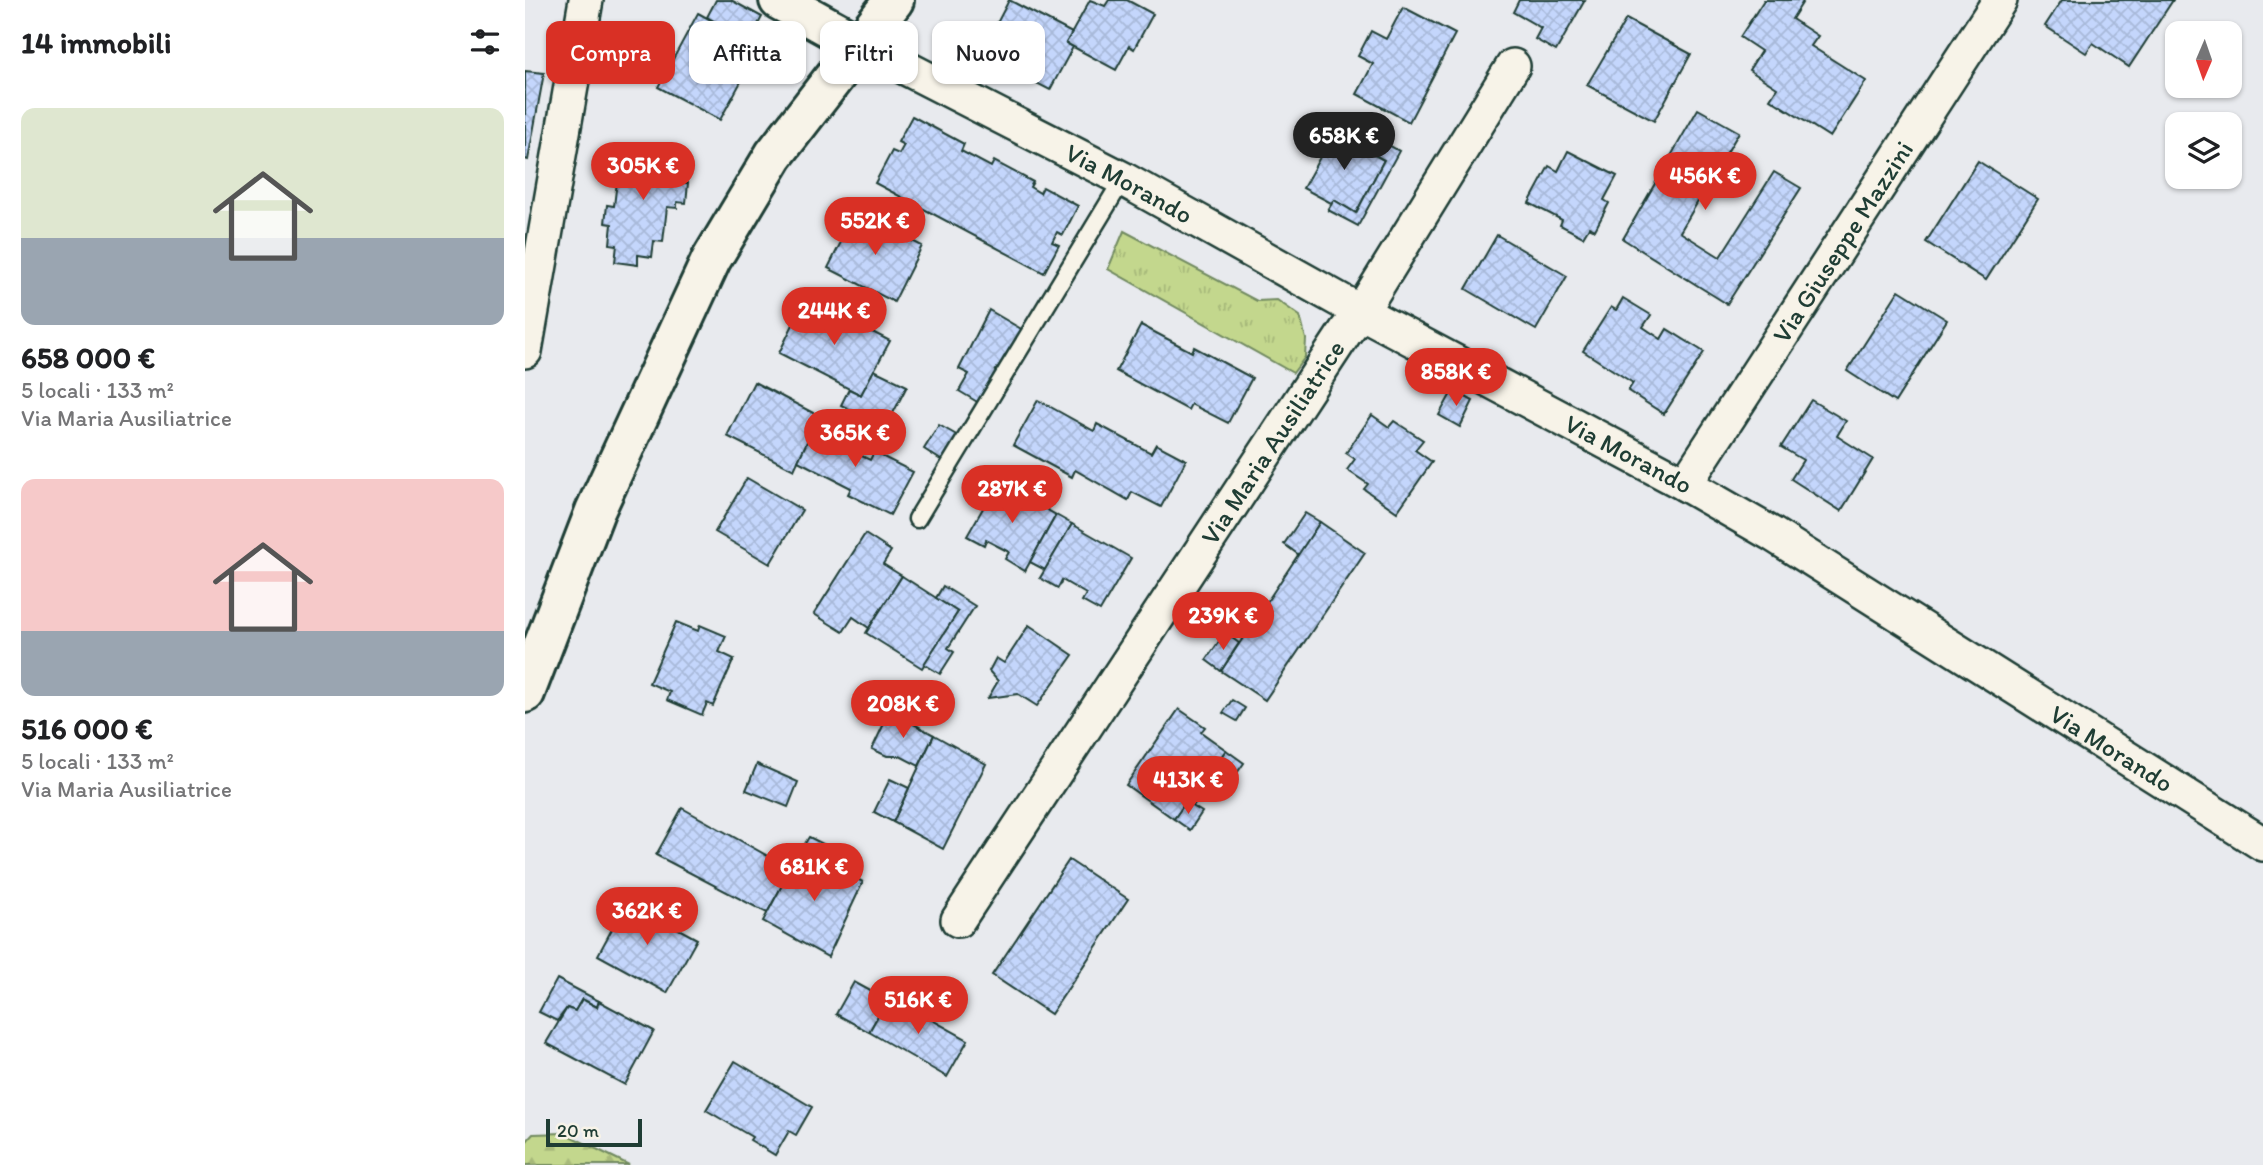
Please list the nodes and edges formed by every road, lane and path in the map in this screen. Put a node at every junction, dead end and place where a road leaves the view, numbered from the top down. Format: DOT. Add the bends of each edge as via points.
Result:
graph roads {
  1 [pos="586,0"];
  2 [pos="779,0"];
  3 [pos="894,0"];
  4 [pos="2000,0"];
  5 [pos="877,21"];
  6 [pos="820,23"];
  7 [pos="1513,66"];
  8 [pos="918,74"];
  9 [pos="828,84"];
  10 [pos="1123,179"];
  11 [pos="1361,312"];
  12 [pos="525,351"];
  13 [pos="1685,484"];
  14 [pos="917,519"];
  15 [pos="525,693"];
  16 [pos="2263,844"];
  17 [pos="958,920"];
  1 -- 12 [label="street"];
  2 -- 6 [label="main road"];
  3 -- 5 [label="main road"];
  4 -- 13 [label="street, Via Giuseppe Mazzini"];
  7 -- 11 [label="street, Via Maria Ausiliatrice"];
  8 -- 10 [label="street, Via Morando"];
  9 -- 15 [label="main road" via="774,155 711,260 595,511"];
  10 -- 11 [label="street, Via Morando"];
  10 -- 14 [label="lane"];
  11 -- 13 [label="street, Via Morando"];
  11 -- 17 [label="street, Via Maria Ausiliatrice"];
  13 -- 16 [label="street, Via Morando" via="1772,534"];
}
